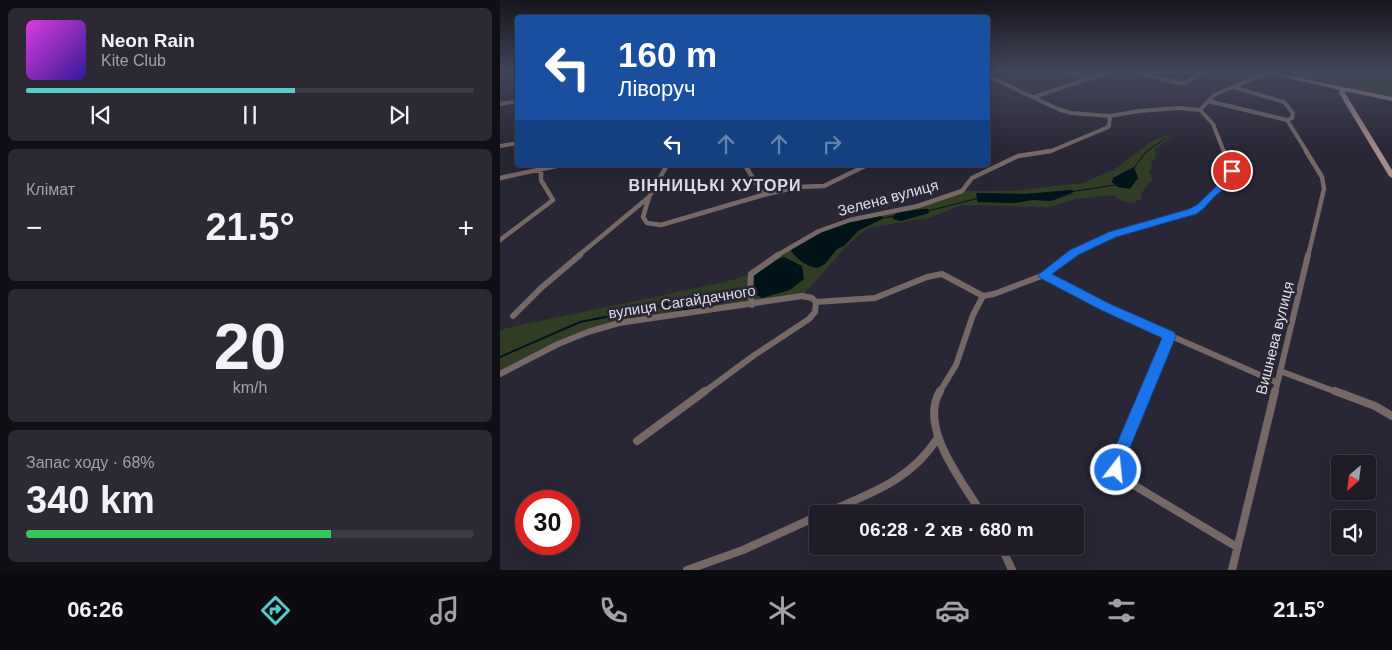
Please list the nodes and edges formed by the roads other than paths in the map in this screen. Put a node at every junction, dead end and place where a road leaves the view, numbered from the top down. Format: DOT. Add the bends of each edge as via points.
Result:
graph roads {
  1 [pos="1037,99"];
  2 [pos="1210,99"];
  3 [pos="1269,99"];
  4 [pos="1345,99"];
  5 [pos="515,101"];
  6 [pos="1208,101"];
  7 [pos="502,103"];
  8 [pos="1200,110"];
  9 [pos="1110,116"];
  10 [pos="1287,120"];
  11 [pos="515,144"];
  12 [pos="500,146"];
  13 [pos="548,167"];
  14 [pos="666,167"];
  15 [pos="746,167"];
  16 [pos="863,167"];
  17 [pos="541,168"];
  18 [pos="1392,176"];
  19 [pos="500,178"];
  20 [pos="763,195"];
  21 [pos="648,197"];
  22 [pos="500,240"];
  23 [pos="1044,275"];
  24 [pos="983,296"];
  25 [pos="816,302"];
  26 [pos="752,304"];
  27 [pos="513,316"];
  28 [pos="1170,336"];
  29 [pos="1280,371"];
  30 [pos="500,374"];
  31 [pos="1276,382"];
  32 [pos="1392,416"];
  33 [pos="937,439"];
  34 [pos="637,441"];
  35 [pos="842,505"];
  36 [pos="977,505"];
  37 [pos="809,520"];
  38 [pos="1237,547"];
  39 [pos="1005,555"];
  40 [pos="687,570"];
  41 [pos="1012,570"];
  42 [pos="1232,570"];
  1 -- 9 [label="street" via="1063,111"];
  2 -- 6 [label="street"];
  3 -- 10 [label="street, Вишнева вулиця" via="1286,104 1292,113 1292,118"];
  4 -- 18 [label="street"];
  5 -- 7 [label="street"];
  6 -- 8 [label="street"];
  6 -- 10 [label="street"];
  8 -- 9 [label="street" via="1180,108"];
  8 -- 23 [label="street" via="1213,124 1232,171 1229,180 1192,212 1112,234 1074,252"];
  9 -- 26 [label="street, Зелена вулиця" via="1106,128 1050,150 1018,156 972,178 962,190 918,206 850,220 812,234 751,274"];
  10 -- 29 [label="street, Вишнева вулиця" via="1322,178 1324,189"];
  11 -- 12 [label="street"];
  13 -- 17 [label="street"];
  14 -- 21 [label="street"];
  15 -- 20 [label="street"];
  16 -- 20 [label="street" via="824,186 798,187"];
  17 -- 19 [label="street"];
  17 -- 22 [label="street" via="541,180 554,200"];
  20 -- 21 [label="street" via="661,225 649,225 643,220 641,215"];
  21 -- 27 [label="street"];
  23 -- 24 [label="street"];
  23 -- 28 [label="street"];
  24 -- 25 [label="street, вулиця Сагайдачного" via="942,274 870,299"];
  24 -- 33 [label="street" via="973,314 956,365 935,402 933,417"];
  25 -- 26 [label="street, вулиця Сагайдачного" via="802,296"];
  25 -- 34 [label="street" via="809,319"];
  26 -- 30 [label="street, вулиця Сагайдачного" via="608,326 552,347"];
  28 -- 31 [label="street"];
  28 -- 38 [label="street" via="1116,462 1116,470 1122,478"];
  29 -- 31 [label="street, Вишнева вулиця"];
  29 -- 32 [label="street" via="1382,408"];
  31 -- 38 [label="street, Вишнева вулиця"];
  33 -- 35 [label="street" via="928,455 909,474"];
  33 -- 36 [label="street"];
  37 -- 40 [label="street"];
  38 -- 42 [label="street, Вишнева вулиця"];
  39 -- 41 [label="street"];
}
